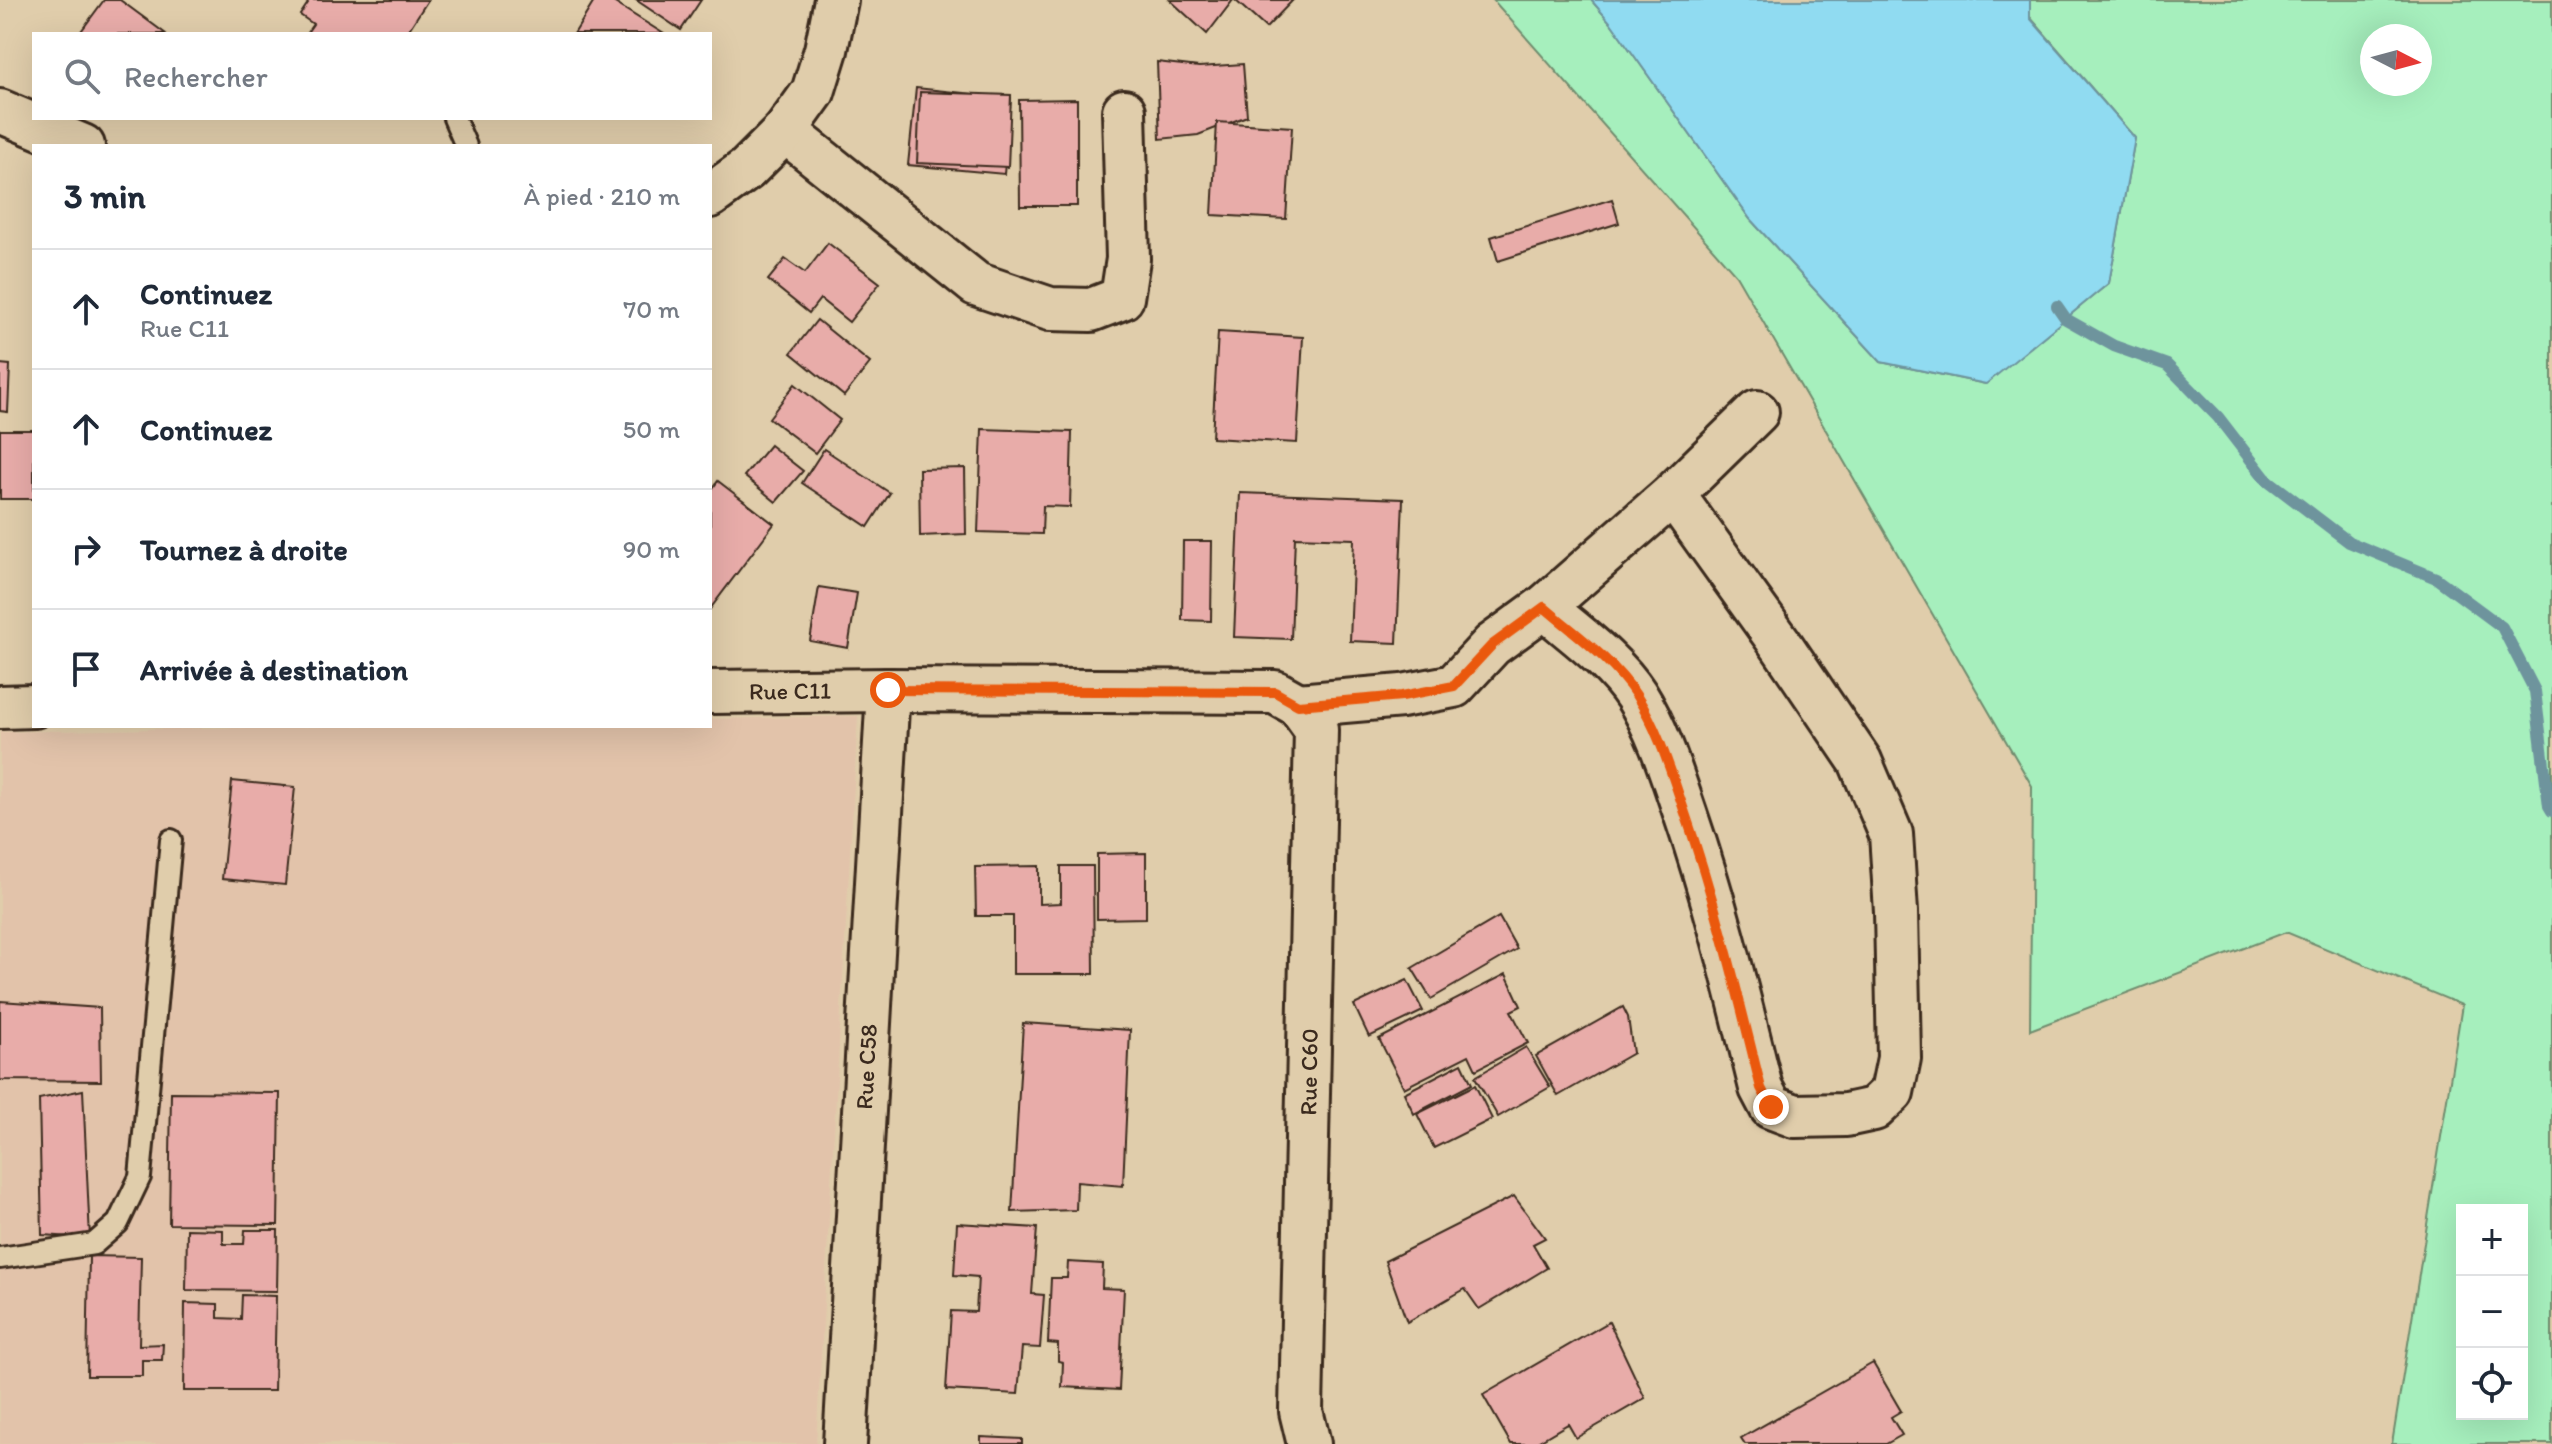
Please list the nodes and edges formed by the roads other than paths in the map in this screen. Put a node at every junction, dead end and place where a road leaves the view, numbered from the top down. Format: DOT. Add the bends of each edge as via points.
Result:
graph roads {
  1 [pos="836,0"];
  2 [pos="0,111"];
  3 [pos="1124,111"];
  4 [pos="455,120"];
  5 [pos="785,131"];
  6 [pos="78,144"];
  7 [pos="465,144"];
  8 [pos="712,195"];
  9 [pos="1757,412"];
  10 [pos="1673,494"];
  11 [pos="1544,607"];
  12 [pos="888,690"];
  13 [pos="712,692"];
  14 [pos="1298,705"];
  15 [pos="32,706"];
  16 [pos="0,707"];
  17 [pos="171,840"];
  18 [pos="0,1258"];
  19 [pos="845,1444"];
  20 [pos="1309,1444"];
  1 -- 5 [label="street" via="813,92"];
  2 -- 6 [label="street"];
  3 -- 5 [label="street" via="1128,259 1122,298 1091,310 1050,309 976,284"];
  4 -- 7 [label="lane"];
  5 -- 8 [label="street"];
  9 -- 10 [label="street"];
  10 -- 11 [label="street"];
  10 -- 11 [label="street" via="1860,761 1891,834 1899,1058 1892,1092 1874,1109 1795,1116 1771,1107 1761,1088 1724,939 1659,735 1635,693"];
  11 -- 14 [label="street" via="1492,645 1454,686"];
  12 -- 13 [label="street, Rue C11"];
  12 -- 14 [label="street, Rue C11" via="1275,692"];
  12 -- 19 [label="street, Rue C58"];
  14 -- 20 [label="street, Rue C60" via="1316,730 1301,1411"];
  15 -- 16 [label="street"];
  17 -- 18 [label="lane" via="140,1177 118,1223 94,1244"];
}
